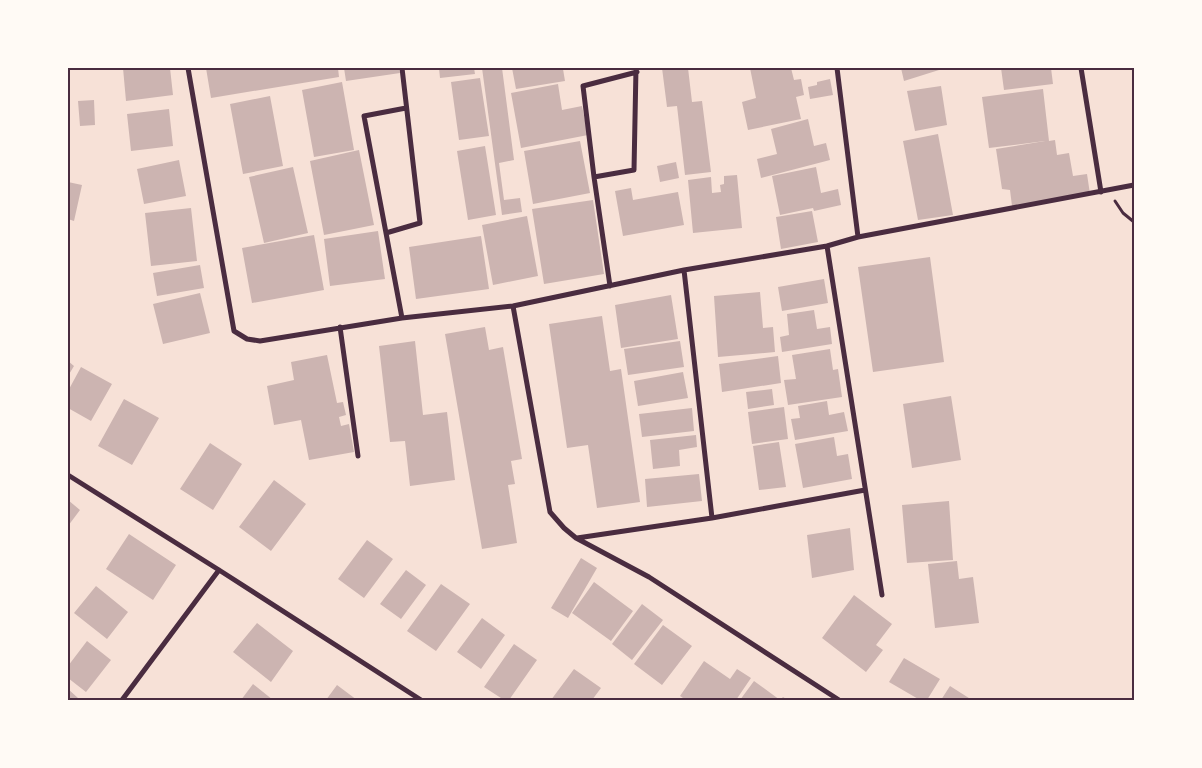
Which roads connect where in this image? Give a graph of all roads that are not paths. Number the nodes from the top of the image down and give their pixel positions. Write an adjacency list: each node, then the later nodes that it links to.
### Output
1 (188, 68): 17 (street)
2 (402, 68): 6 (street)
3 (837, 68): 11 (street)
4 (1081, 68): 9 (street)
5 (637, 70): 7 (street); 7 (street)
6 (406, 108): 10 (street); 10 (street)
7 (594, 177): 14 (street)
8 (1134, 185): 9 (street)
9 (1101, 192): 11 (street)
10 (386, 233): 16 (street)
11 (858, 237): 12 (street)
12 (827, 246): 13 (street); 20 (street)
13 (684, 270): 14 (street); 21 (street)
14 (610, 286): 15 (street)
15 (512, 306): 16 (street); 22 (street)
16 (402, 318): 17 (street)
17 (340, 328): 18 (street)
18 (358, 456)
19 (68, 474): 23 (street)
20 (865, 490): 21 (street); 24 (street)
21 (712, 518): 22 (street)
22 (576, 538): 27 (street)
23 (219, 570): 25 (street); 26 (street)
24 (882, 595)
25 (122, 700)
26 (421, 700)
27 (839, 700)

